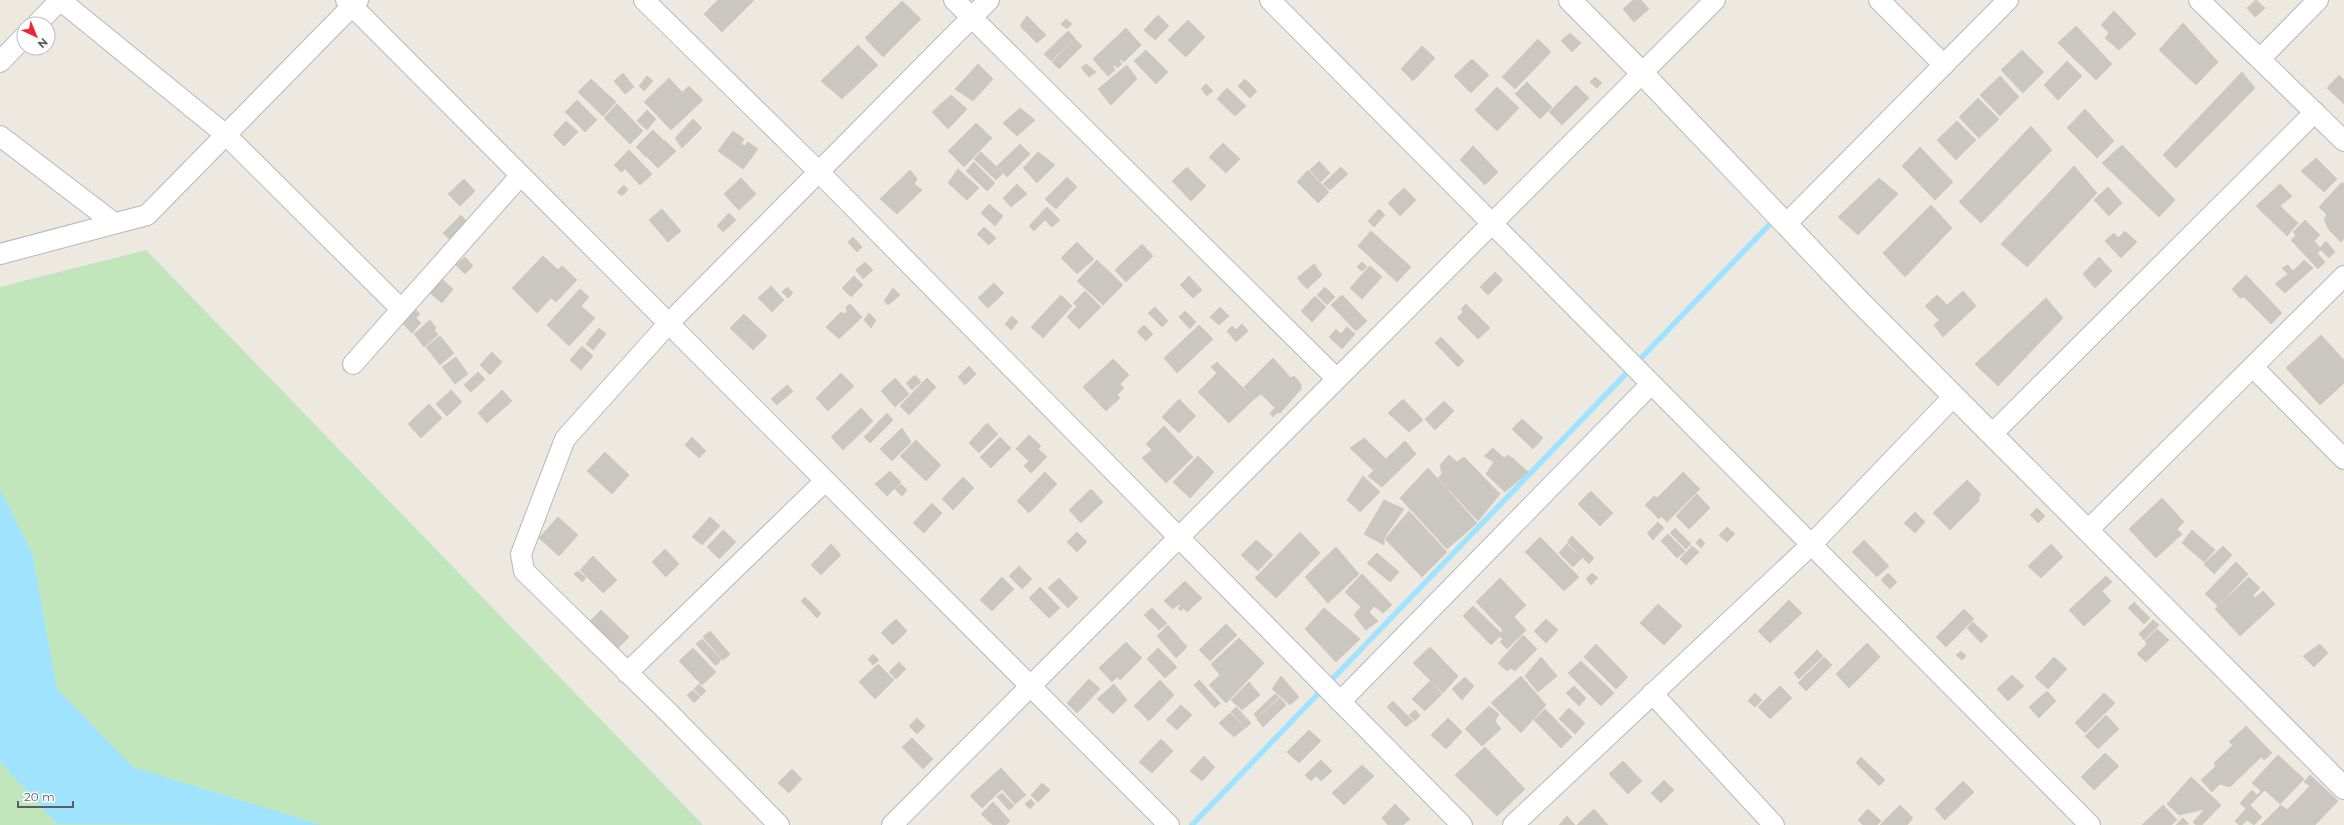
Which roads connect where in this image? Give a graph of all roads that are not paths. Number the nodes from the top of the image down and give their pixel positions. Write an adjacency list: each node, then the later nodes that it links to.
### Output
1 (60, 0): 13 (street); 21 (street)
2 (954, 0): 14 (street)
3 (989, 0): 14 (street)
4 (1270, 0): 27 (street)
5 (1570, 0): 19 (street)
6 (1715, 0): 19 (street)
7 (1879, 0): 18 (street)
8 (2008, 0): 18 (street)
9 (2199, 0): 16 (street)
10 (2318, 0): 16 (street)
11 (352, 2): 21 (street); 25 (street)
12 (655, 4): 24 (street)
13 (45, 16)
14 (972, 18): 24 (street); 35 (street)
15 (16, 46): 17 (street)
16 (2261, 58): 20 (street)
17 (0, 62)
18 (1944, 65): 28 (street)
19 (1642, 72): 27 (street); 28 (street)
20 (2315, 112): 23 (street); 38 (street)
21 (226, 135): 26 (street); 31 (street)
22 (0, 136): 26 (street)
23 (2344, 141)
24 (819, 172): 32 (street); 42 (street)
25 (520, 176): 31 (street); 32 (street)
26 (114, 223): 29 (street)
27 (1492, 223): 35 (street); 36 (street)
28 (1786, 224): 37 (street)
29 (0, 254)
30 (2344, 276): 34 (street)
31 (401, 309): 33 (street)
32 (668, 324): 40 (street); 44 (street)
33 (353, 364)
34 (2253, 367): 39 (street); 41 (street)
35 (1336, 379): 42 (street)
36 (1651, 384): 43 (street); 47 (street)
37 (1954, 396): 38 (street); 43 (street)
38 (1992, 434): 41 (street)
39 (2344, 459)
40 (824, 481): 44 (street); 45 (street)
41 (2088, 530): 48 (street)
42 (1178, 538): 45 (street); 47 (street)
43 (1812, 544): 46 (street); 55 (street)
44 (627, 673): 49 (street)
45 (1030, 686): 50 (street); 51 (street)
46 (1652, 693): 53 (street); 54 (street)
47 (1340, 702): 52 (street)
48 (2344, 788)
49 (779, 825)
50 (892, 825)
51 (1169, 825)
52 (1462, 825)
53 (1513, 825)
54 (1774, 825)
55 (2090, 825)

